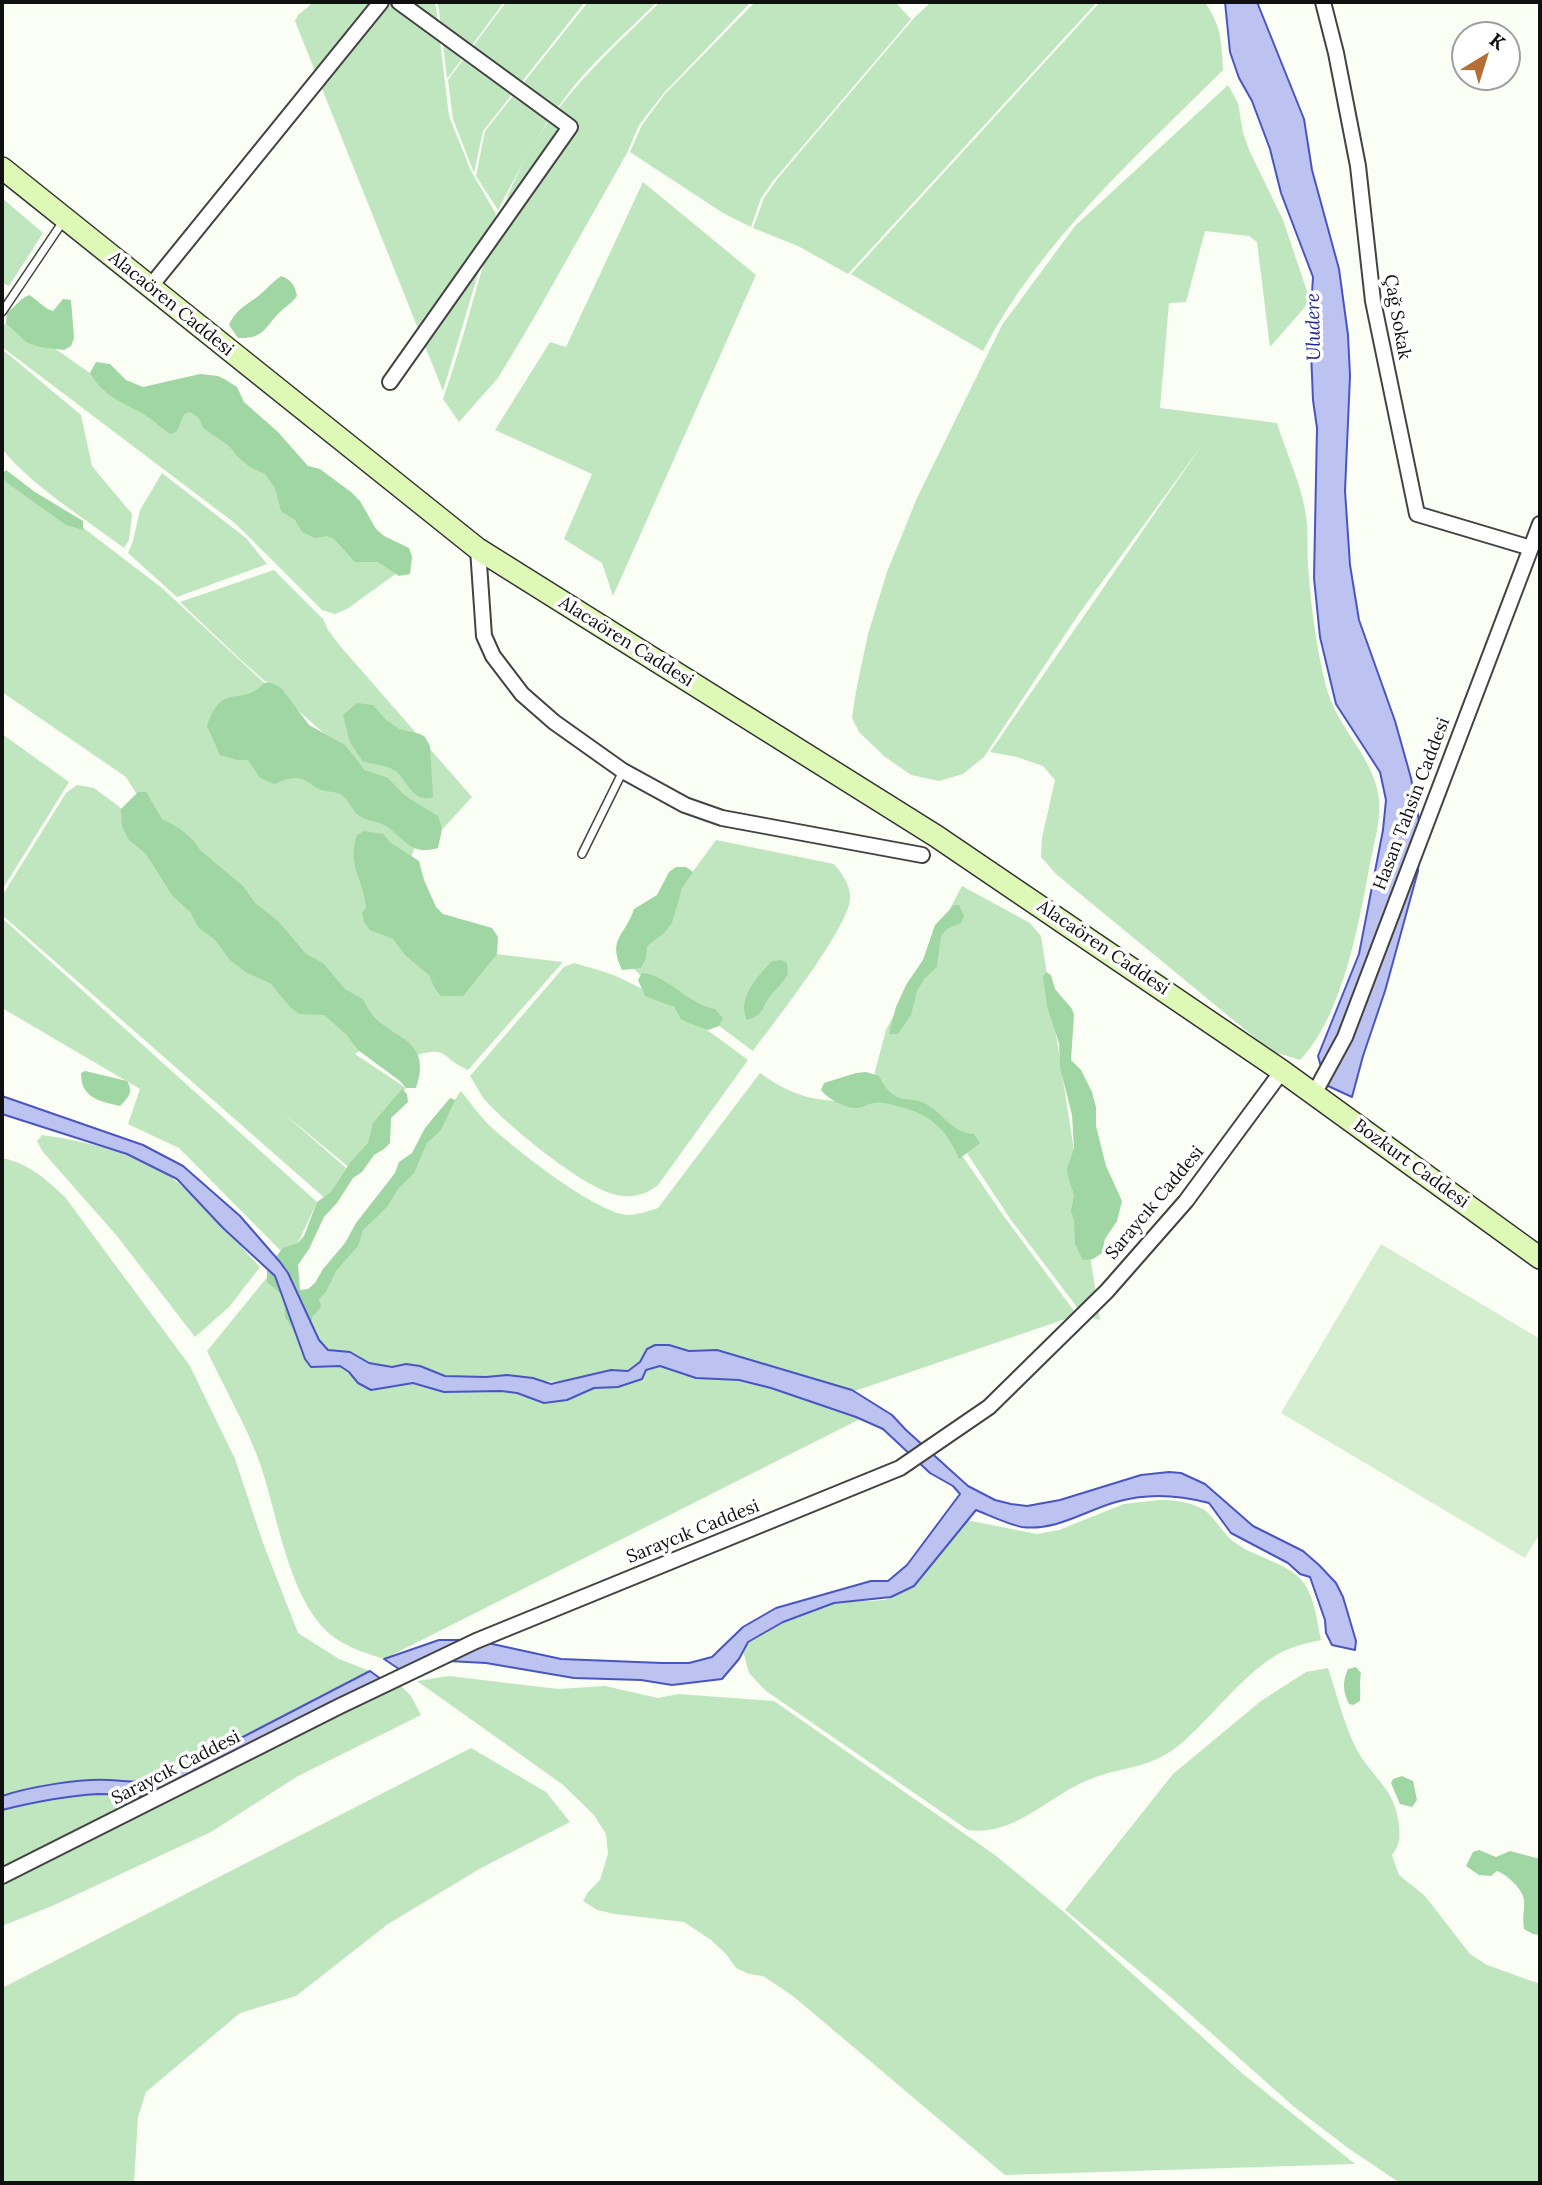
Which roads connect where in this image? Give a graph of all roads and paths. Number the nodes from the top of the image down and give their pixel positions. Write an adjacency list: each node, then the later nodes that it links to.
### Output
1 (382, 2): 6 (street)
2 (399, 2): 8 (street)
3 (1324, 5): 10 (street, Çağ Sokak)
4 (2, 168): 5 (street, Alacaören Caddesi)
5 (65, 219): 6 (street, Alacaören Caddesi); 7 (lane)
6 (150, 287): 11 (street, Alacaören Caddesi)
7 (2, 312)
8 (390, 382)
9 (1540, 524): 10 (street, Hasan Tahsin Caddesi)
10 (1531, 548): 16 (street, Hasan Tahsin Caddesi)
11 (478, 549): 12 (street); 15 (street, Alacaören Caddesi)
12 (623, 771): 13 (lane); 14 (street)
13 (582, 854)
14 (922, 855)
15 (1282, 1071): 16 (street, Bozkurt Caddesi); 18 (street, Saraycık Caddesi)
16 (1314, 1094): 17 (street, Bozkurt Caddesi)
17 (1540, 1258)
18 (2, 1876)

